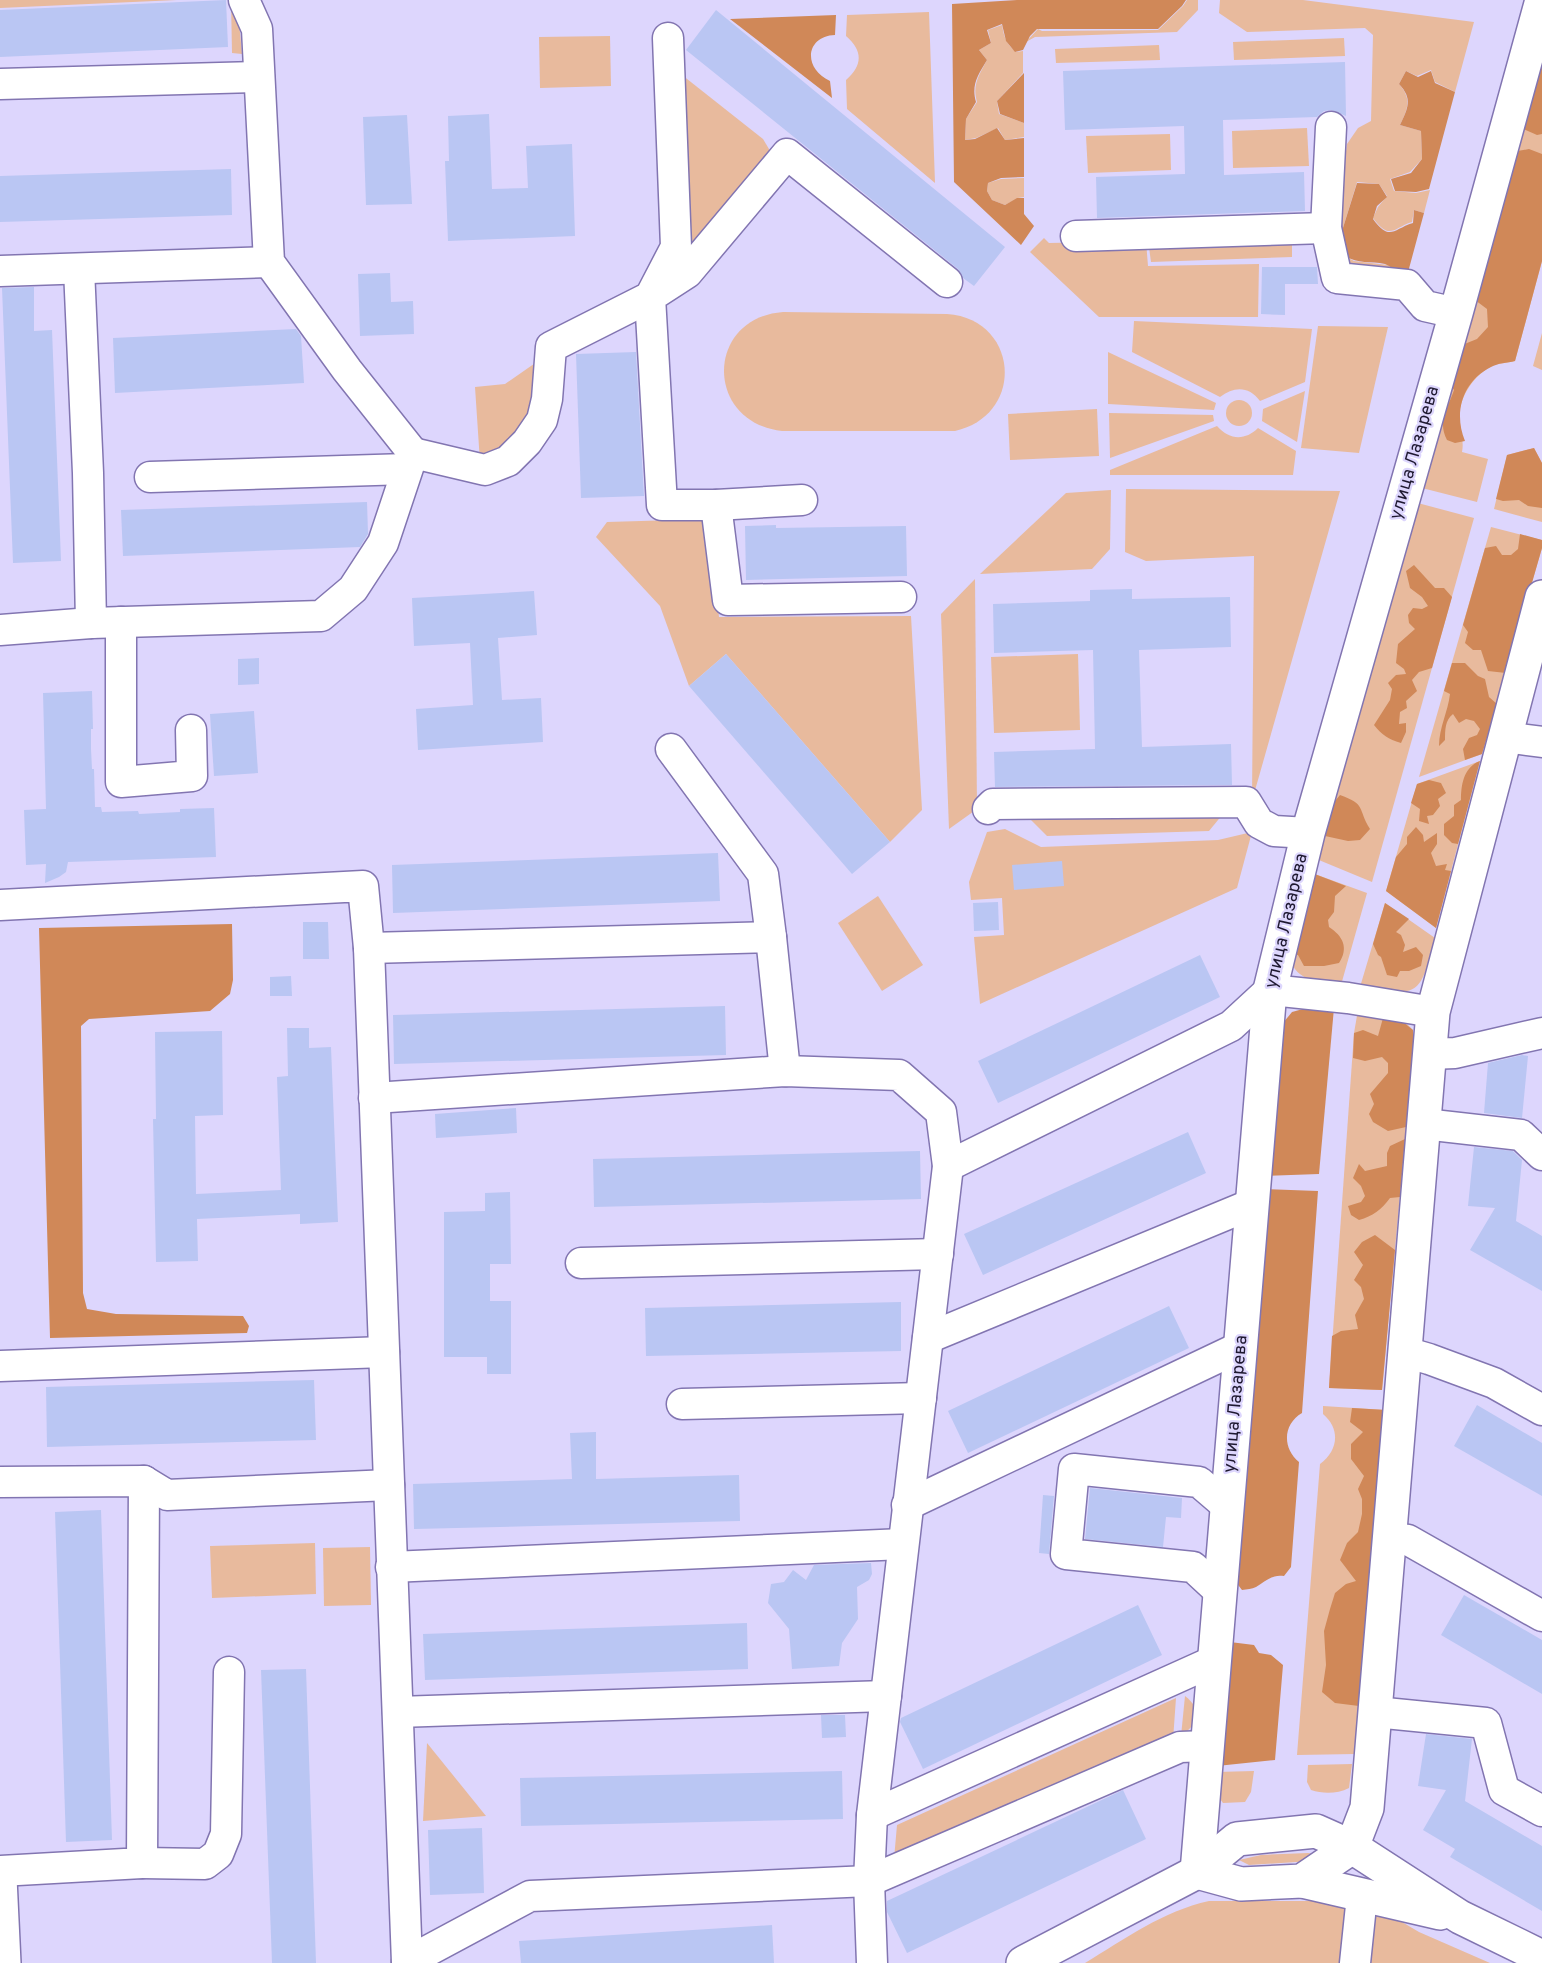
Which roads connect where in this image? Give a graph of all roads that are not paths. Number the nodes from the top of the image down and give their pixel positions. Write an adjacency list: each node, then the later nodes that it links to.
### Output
1 (244, 0): 4 (street)
2 (1542, 0): 14 (main road, улица Лазарева)
3 (668, 38): 13 (street)
4 (259, 77): 5 (street); 9 (street)
5 (0, 84)
6 (1331, 128): 7 (street)
7 (1326, 228): 8 (street); 14 (street)
8 (1076, 236)
9 (269, 262): 10 (street); 15 (street)
10 (79, 268): 11 (street); 22 (street)
11 (0, 271)
12 (947, 282): 13 (street)
13 (650, 297): 15 (street); 18 (street)
14 (1456, 313): 30 (main road, улица Лазарева)
15 (410, 461): 16 (street); 21 (street)
16 (150, 477)
17 (802, 500): 18 (street)
18 (716, 505): 19 (street)
19 (901, 597)
20 (1542, 597): 24 (main road)
21 (121, 622): 22 (street); 25 (street)
22 (92, 623): 23 (street)
23 (0, 630)
24 (1536, 645): 26 (main road)
25 (191, 730)
26 (1506, 737): 27 (street); 35 (main road)
27 (1542, 742)
28 (671, 748): 32 (street)
29 (988, 809): 30 (street)
30 (1308, 833): 34 (main road, улица Лазарева)
31 (0, 905): 33 (street)
32 (771, 937): 33 (street); 38 (street)
33 (369, 948): 39 (street)
34 (1270, 990): 35 (street); 42 (street); 43 (main road, улица Лазарева)
35 (1433, 1012): 37 (main road)
36 (1542, 1034): 37 (street)
37 (1429, 1054): 40 (main road)
38 (785, 1071): 39 (street); 42 (street)
39 (374, 1098): 48 (street)
40 (1424, 1124): 41 (street); 49 (main road)
41 (1542, 1155)
42 (948, 1166): 44 (street)
43 (1252, 1204): 46 (street); 47 (main road, улица Лазарева)
44 (938, 1254): 45 (street); 46 (street)
45 (581, 1263)
46 (928, 1338): 51 (street)
47 (1240, 1347): 57 (street); 58 (main road, улица Лазарева)
48 (384, 1352): 50 (street); 56 (street)
49 (1405, 1352): 53 (street); 59 (main road)
50 (0, 1366)
51 (921, 1398): 52 (street); 57 (street)
52 (682, 1404)
53 (1542, 1410)
54 (144, 1481): 55 (street); 56 (street); 73 (street)
55 (0, 1482)
56 (389, 1485): 61 (street)
57 (907, 1505): 60 (street)
58 (1227, 1506): 62 (main road, улица Лазарева); 62 (street)
59 (1390, 1538): 63 (street); 68 (main road)
60 (903, 1544): 61 (street); 66 (street)
61 (391, 1568): 67 (street)
62 (1220, 1592): 64 (main road, улица Лазарева)
63 (1542, 1616)
64 (1214, 1661): 69 (main road, улица Лазарева); 71 (street)
65 (229, 1672): 73 (street)
66 (886, 1696): 67 (street); 71 (street)
67 (398, 1712): 83 (street)
68 (1375, 1712): 70 (street); 72 (main road)
69 (1207, 1746): 75 (main road, улица Лазарева); 77 (street)
70 (1542, 1811)
71 (872, 1815): 77 (street)
72 (1352, 1847): 75 (main road); 78 (main road); 80 (main road)
73 (142, 1863): 74 (street)
74 (0, 1871)
75 (1197, 1872): 78 (main road); 85 (main road)
76 (0, 1878): 82 (main road)
77 (869, 1881): 83 (street); 84 (street)
78 (1302, 1881): 79 (main road)
79 (1362, 1896): 80 (main road); 86 (street)
80 (1460, 1917): 81 (main road)
81 (1542, 1957)
82 (4, 1963)
83 (407, 1963)
84 (872, 1963)
85 (1023, 1963)
86 (1355, 1963)

